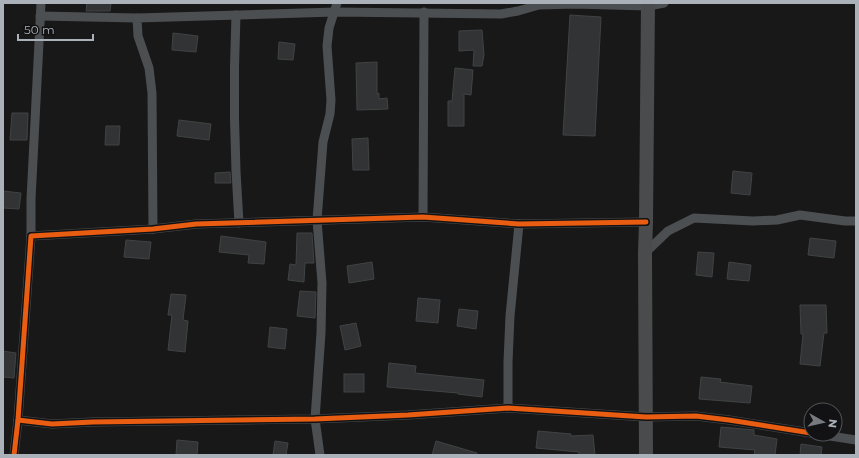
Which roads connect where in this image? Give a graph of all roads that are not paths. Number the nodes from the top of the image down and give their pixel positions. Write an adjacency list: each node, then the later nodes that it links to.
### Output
1 (41, 3): 8 (street)
2 (337, 3): 5 (street)
3 (664, 3): 4 (street)
4 (648, 4): 6 (street); 13 (main road)
5 (335, 12): 6 (street); 7 (street); 11 (street)
6 (424, 12): 10 (street)
7 (236, 15): 9 (street); 14 (street)
8 (40, 16): 9 (street); 17 (street)
9 (137, 18): 16 (street)
10 (423, 217): 11 (street); 15 (street)
11 (317, 220): 14 (street); 21 (street)
12 (856, 221): 18 (street)
13 (646, 222): 15 (street); 18 (main road)
14 (239, 223): 16 (street)
15 (518, 224): 19 (street)
16 (153, 229): 17 (street)
17 (31, 236): 22 (street)
18 (645, 253): 20 (main road)
19 (508, 408): 20 (street); 21 (street)
20 (646, 417): 23 (street); 28 (main road)
21 (315, 419): 22 (street); 27 (street)
22 (18, 420): 26 (street)
23 (803, 432)
24 (843, 438): 25 (street)
25 (856, 440)
26 (14, 455)
27 (320, 455)
28 (646, 455)

